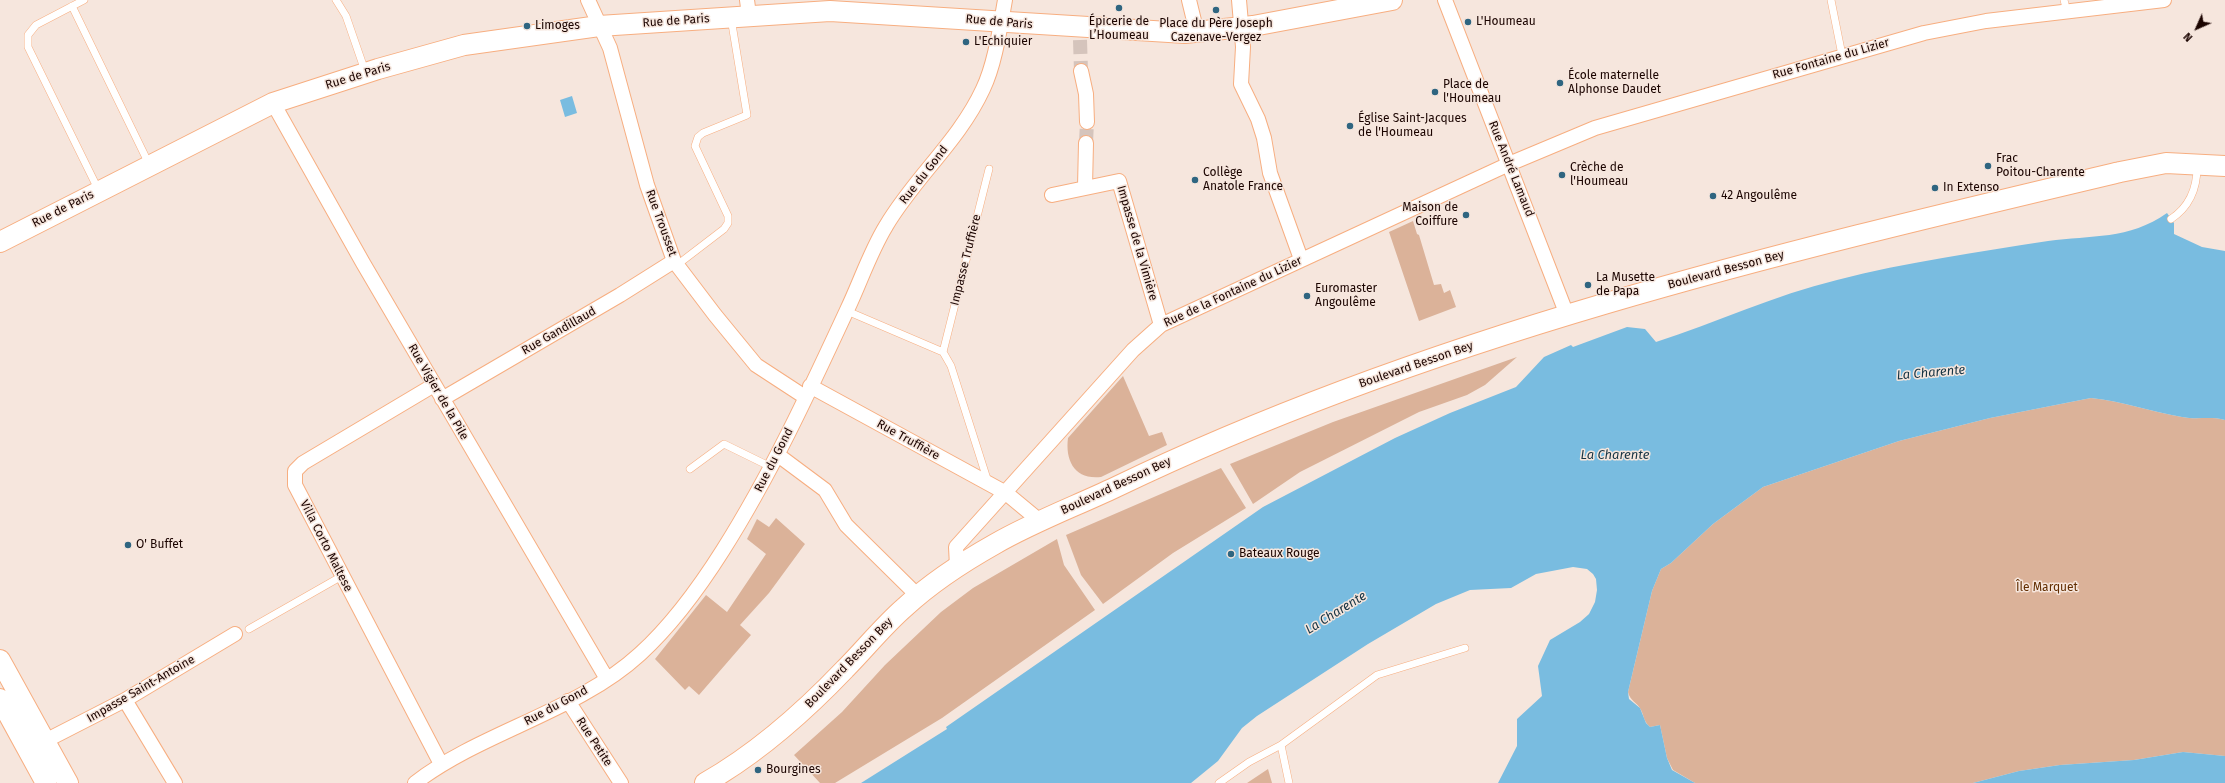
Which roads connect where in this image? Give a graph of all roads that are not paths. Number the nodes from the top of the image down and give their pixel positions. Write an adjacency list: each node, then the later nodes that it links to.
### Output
1 (84, 0): 11 (lane)
2 (336, 0): 20 (lane)
3 (588, 0): 15 (street, Rue Trousset)
4 (1005, 0): 14 (street, Rue du Gond)
5 (1189, 0): 17 (street)
6 (1240, 0): 16 (street)
7 (1392, 0): 16 (main road, Rue de Paris)
8 (1446, 0): 24 (street, Rue André Lamaud)
9 (1831, 0): 18 (lane)
10 (2164, 0): 12 (street, Rue Fontaine du Lizier)
11 (72, 6): 26 (lane); 30 (lane)
12 (2065, 6): 18 (street, Rue Fontaine du Lizier)
13 (742, 11): 14 (main road, Rue de Paris); 15 (main road, Rue de Paris); 35 (lane)
14 (1001, 22): 17 (main road, Rue de Paris); 36 (street, Rue du Gond)
15 (599, 26): 20 (main road, Rue de Paris); 35 (street, Rue Trousset)
16 (1242, 28): 17 (main road, Rue de Paris); 34 (street)
17 (1197, 33)
18 (1842, 56): 24 (street, Rue Fontaine du Lizier)
19 (1081, 71): 22 (street)
20 (366, 73): 21 (main road, Rue de Paris)
21 (273, 103): 26 (main road, Rue de Paris); 40 (street, Rue Vigier de la Pile)
22 (1087, 122)
23 (1086, 143): 29 (street)
24 (1509, 164): 34 (street, Rue de la Fontaine du Lizier); 37 (street, Rue André Lamaud)
25 (2197, 164): 27 (main road, Boulevard Besson Bey); 32 (lane); 37 (main road, Boulevard Besson Bey)
26 (149, 166): 30 (main road, Rue de Paris)
27 (2225, 166)
28 (989, 169): 39 (lane, Impasse Truffière)
29 (1085, 188): 31 (street, Impasse de la Vimière); 38 (street, Impasse de la Vimière)
30 (99, 190): 33 (main road, Rue de Paris)
31 (1052, 195)
32 (2171, 219)
33 (0, 242)
34 (1302, 259): 38 (street, Rue de la Fontaine du Lizier)
35 (676, 263): 41 (street, Rue Trousset); 42 (street, Rue Gandillaud)
36 (847, 311): 39 (lane); 41 (street, Rue du Gond)
37 (1567, 315): 48 (main road, Boulevard Besson Bey)
38 (1161, 326): 47 (street, Rue de la Fontaine du Lizier)
39 (943, 352): 46 (lane)
40 (434, 385): 42 (street, Rue Vigier de la Pile); 50 (street, Villa Corto Maltese)
41 (808, 392): 43 (street, Rue du Gond); 46 (street, Rue Truffière)
42 (442, 399): 56 (street, Rue Vigier de la Pile)
43 (778, 455): 44 (street, Rue du Gond); 51 (street)
44 (772, 467): 45 (lane); 56 (street, Rue du Gond)
45 (690, 469)
46 (989, 486): 47 (street, Rue Truffière)
47 (1006, 493): 48 (street, Rue Truffière); 49 (street, Rue de la Fontaine du Lizier)
48 (1041, 522): 49 (main road, Boulevard Besson Bey)
49 (957, 566): 51 (main road, Boulevard Besson Bey)
50 (342, 576): 52 (lane); 62 (street, Villa Corto Maltese)
51 (918, 596): 68 (main road, Boulevard Besson Bey)
52 (249, 629)
53 (234, 634): 58 (street, Impasse Saint-Antoine)
54 (1465, 648): 61 (lane)
55 (0, 660): 60 (main road)
56 (607, 679): 59 (street, Rue du Gond)
57 (0, 699): 63 (main road)
58 (125, 700): 60 (street, Impasse Saint-Antoine); 65 (street)
59 (568, 701): 62 (street, Rue du Gond); 67 (street, Rue Petite)
60 (46, 741): 64 (main road)
61 (1281, 745): 69 (lane); 70 (lane)
62 (441, 764): 66 (street, Rue du Gond)
63 (46, 783)
64 (68, 783)
65 (175, 783)
66 (415, 783)
67 (621, 783)
68 (705, 783)
69 (1219, 783)
70 (1290, 783)

